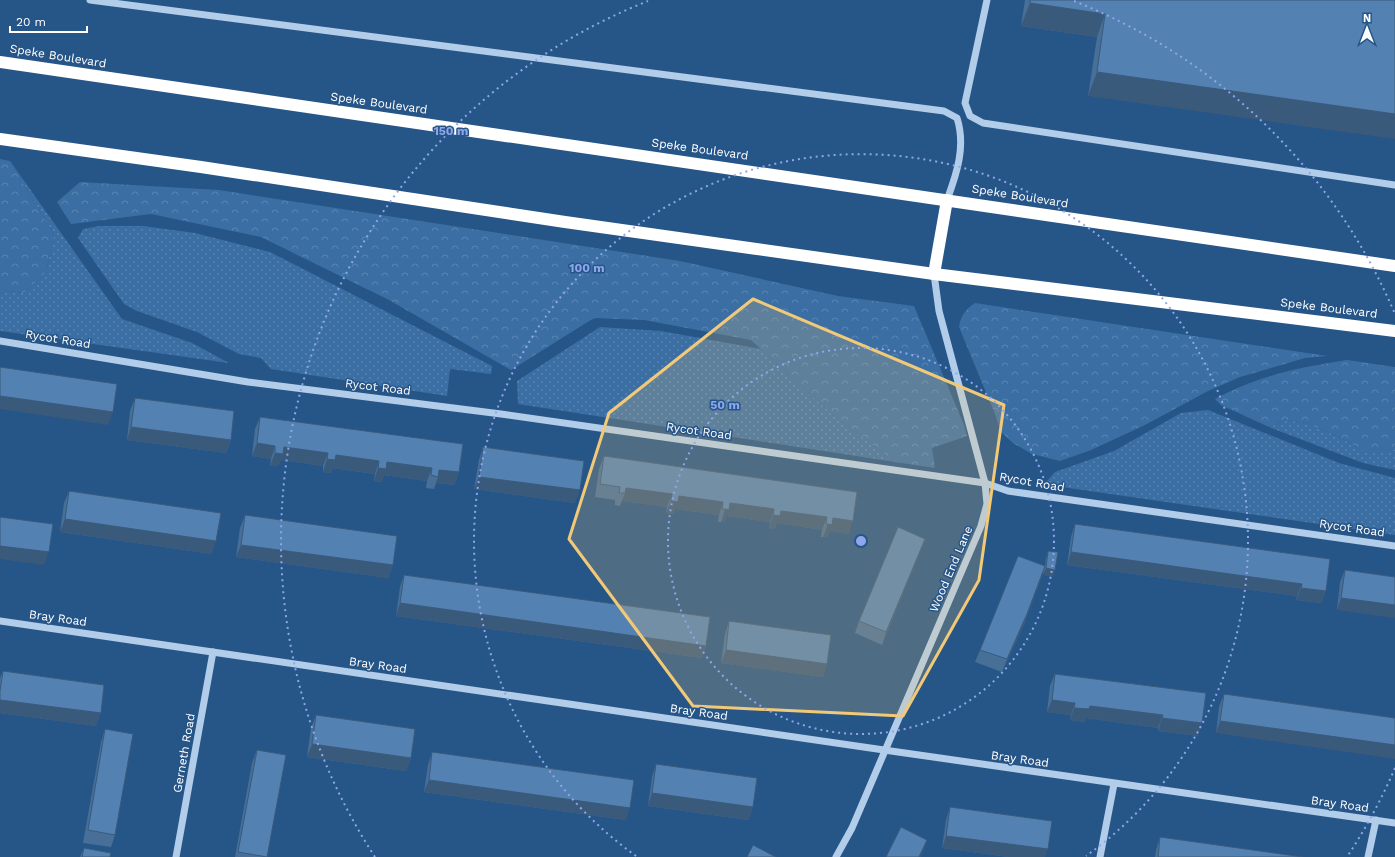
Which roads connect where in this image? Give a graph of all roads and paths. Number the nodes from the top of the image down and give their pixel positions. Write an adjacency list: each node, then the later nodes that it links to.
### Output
1 (90, 0): 6 (street)
2 (986, 0): 5 (street)
3 (0, 62): 6 (highway, Speke Boulevard)
4 (0, 139): 8 (highway, Speke Boulevard)
5 (1395, 185)
6 (947, 200): 7 (highway, Speke Boulevard); 8 (highway)
7 (1395, 266)
8 (934, 274): 9 (highway, Speke Boulevard); 11 (street, Wood End Lane)
9 (1395, 331)
10 (0, 341): 11 (street, Rycot Road)
11 (985, 483): 12 (street, Rycot Road); 15 (street, Wood End Lane)
12 (1395, 546)
13 (0, 621): 14 (street, Bray Road)
14 (213, 652): 15 (street, Bray Road); 19 (street, Gerneth Road)
15 (884, 750): 16 (street, Bray Road); 20 (street, Wood End Lane)
16 (1114, 784): 17 (street, Bray Road); 21 (street)
17 (1376, 820): 18 (street, Bray Road); 22 (street)
18 (1395, 823)
19 (176, 857)
20 (836, 857)
21 (1100, 857)
22 (1368, 857)

